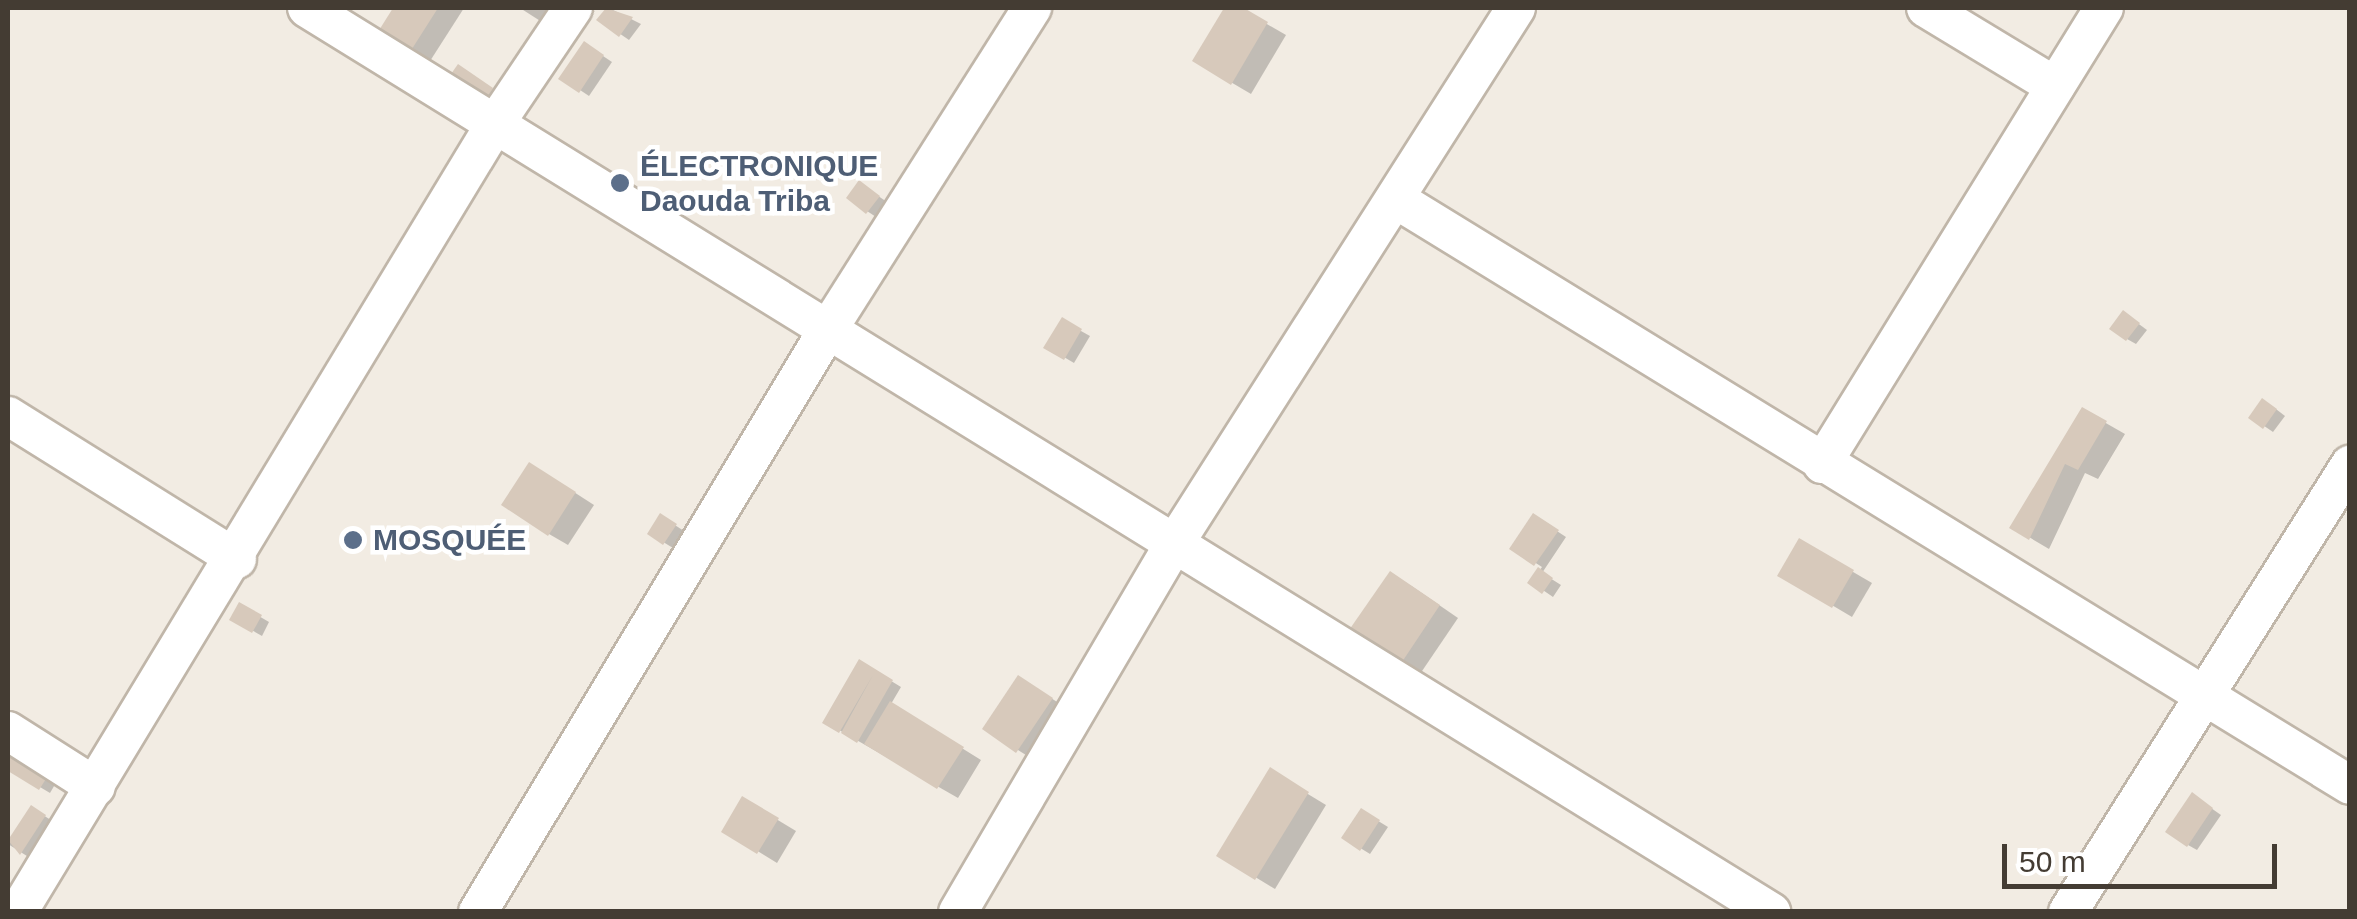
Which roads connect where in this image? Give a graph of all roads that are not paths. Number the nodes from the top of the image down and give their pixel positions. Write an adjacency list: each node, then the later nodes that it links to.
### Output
1 (308, 8): 8 (street)
2 (573, 8): 8 (street)
3 (1032, 8): 10 (street)
4 (1516, 8): 9 (street)
5 (1926, 8): 7 (street)
6 (2104, 8): 7 (street)
7 (2056, 86): 12 (street)
8 (495, 124): 10 (street); 15 (street)
9 (1396, 200): 12 (street); 14 (street)
10 (827, 331): 14 (street); 21 (street)
11 (8, 416): 15 (street)
12 (1822, 464): 16 (street)
13 (2350, 465): 16 (street)
14 (1173, 546): 22 (street); 23 (street)
15 (237, 559): 19 (street)
16 (2208, 695): 18 (street); 24 (street)
17 (8, 732): 19 (street)
18 (2350, 785)
19 (96, 786): 20 (street)
20 (18, 912)
21 (478, 912)
22 (958, 912)
23 (1771, 912)
24 (2068, 912)

